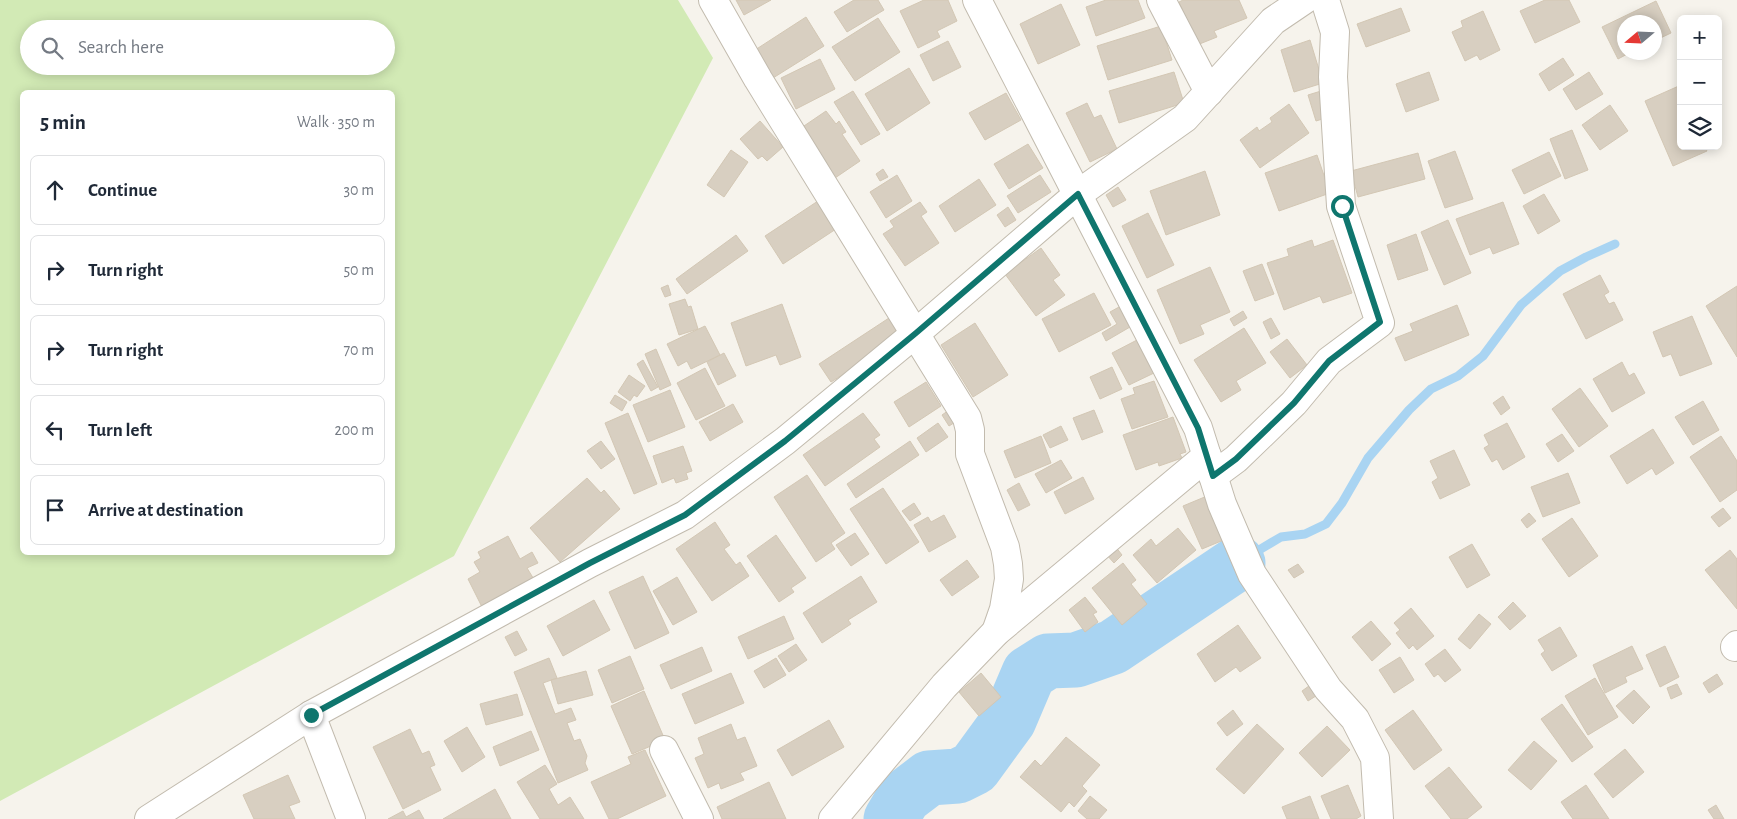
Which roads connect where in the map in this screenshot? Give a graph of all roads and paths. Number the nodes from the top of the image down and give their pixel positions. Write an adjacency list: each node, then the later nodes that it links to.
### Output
1 (713, 0): 8 (street)
2 (977, 0): 7 (street)
3 (1160, 0): 6 (street)
4 (1304, 0): 6 (street)
5 (1325, 0): 9 (street)
6 (1209, 92): 7 (street)
7 (1078, 194): 8 (street); 9 (street)
8 (916, 333): 10 (street); 11 (street)
9 (1210, 466): 10 (street); 17 (street)
10 (996, 632): 16 (street)
11 (311, 715): 13 (street); 14 (street)
12 (664, 750): 15 (street)
13 (149, 819)
14 (351, 819)
15 (699, 819)
16 (833, 819)
17 (1378, 819)

